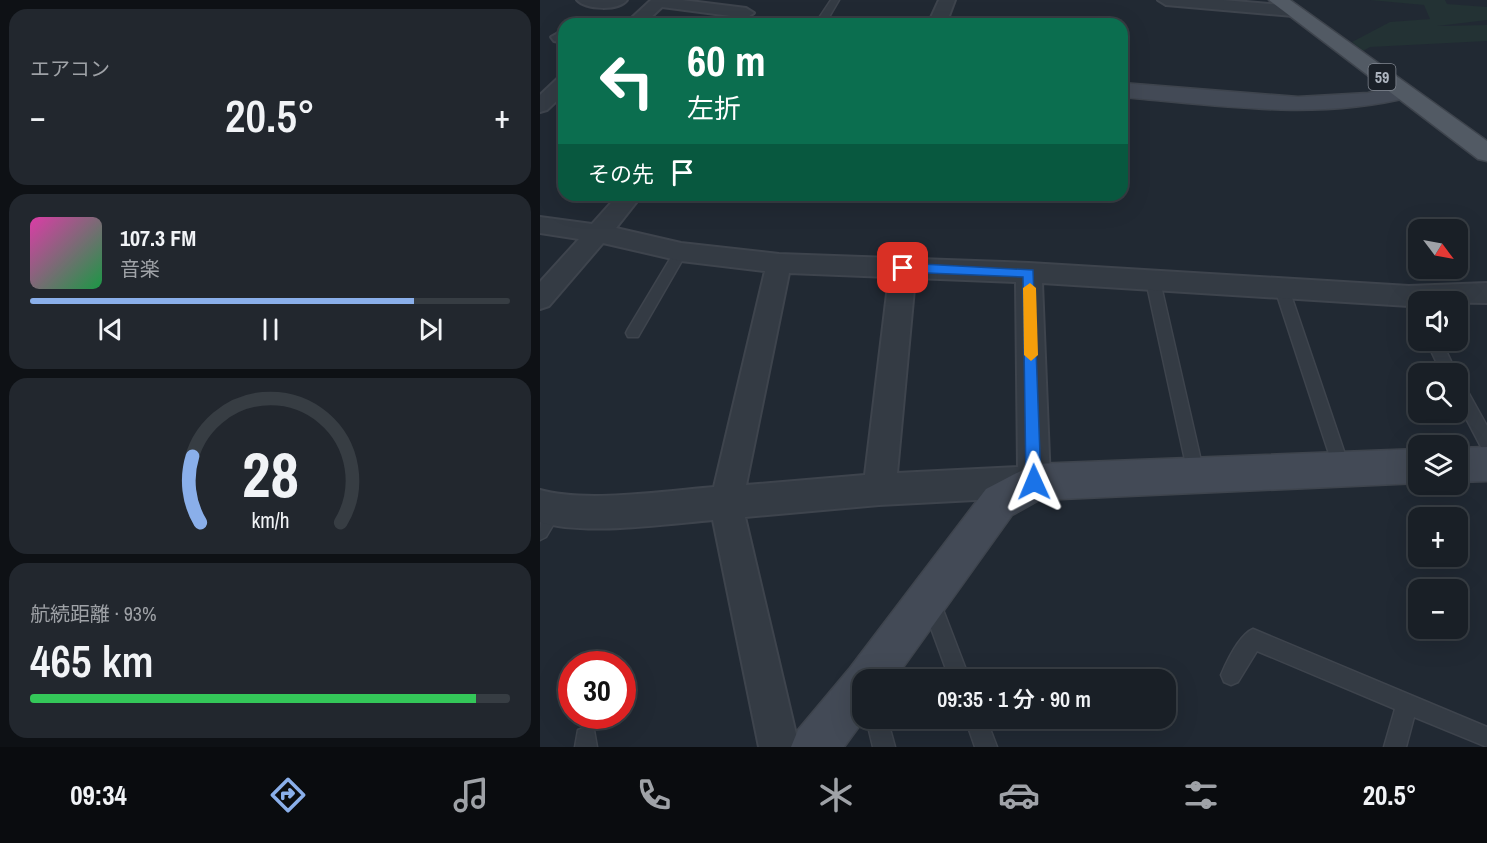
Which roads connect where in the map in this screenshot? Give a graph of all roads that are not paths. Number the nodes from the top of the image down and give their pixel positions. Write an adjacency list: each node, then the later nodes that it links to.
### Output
1 (585, 0): 2 (street)
2 (619, 0)
3 (835, 0): 10 (lane)
4 (948, 0): 11 (street)
5 (1166, 0): 7 (street)
6 (714, 4): 8 (street); 9 (street)
7 (1285, 5): 14 (main road, 59)
8 (746, 13)
9 (641, 18)
10 (824, 18)
11 (940, 18)
12 (558, 89): 15 (street)
13 (1128, 90): 14 (street)
14 (1402, 92): 16 (main road, 59)
15 (540, 106)
16 (1487, 153)
17 (626, 201): 19 (street)
18 (540, 225): 19 (street)
19 (598, 233): 20 (street); 28 (street)
20 (681, 252): 21 (street); 30 (lane)
21 (779, 263): 22 (street); 40 (street)
22 (903, 268): 23 (street); 39 (street)
23 (1029, 273): 24 (street); 38 (street)
24 (1153, 281): 25 (street); 37 (lane)
25 (1282, 289): 29 (street); 36 (lane)
26 (1487, 293): 27 (street)
27 (1468, 296)
28 (540, 299)
29 (1408, 304)
30 (633, 333)
31 (1468, 407): 32 (lane)
32 (1487, 442)
33 (1487, 464): 34 (street)
34 (1468, 465)
35 (1408, 466): 36 (street)
36 (1342, 468): 37 (street)
37 (1196, 474): 38 (street)
38 (1034, 482): 39 (street); 42 (street)
39 (879, 489): 40 (street)
40 (726, 504): 41 (street); 51 (street)
41 (544, 515)
42 (929, 598): 43 (street); 44 (lane)
43 (875, 669)
44 (956, 669)
45 (1231, 675): 47 (lane)
46 (852, 698): 52 (street)
47 (1407, 704): 50 (lane); 55 (lane)
48 (879, 729): 53 (lane)
49 (979, 729): 54 (lane)
50 (1487, 738)
51 (779, 747)
52 (815, 747)
53 (884, 747)
54 (986, 747)
55 (1395, 747)

